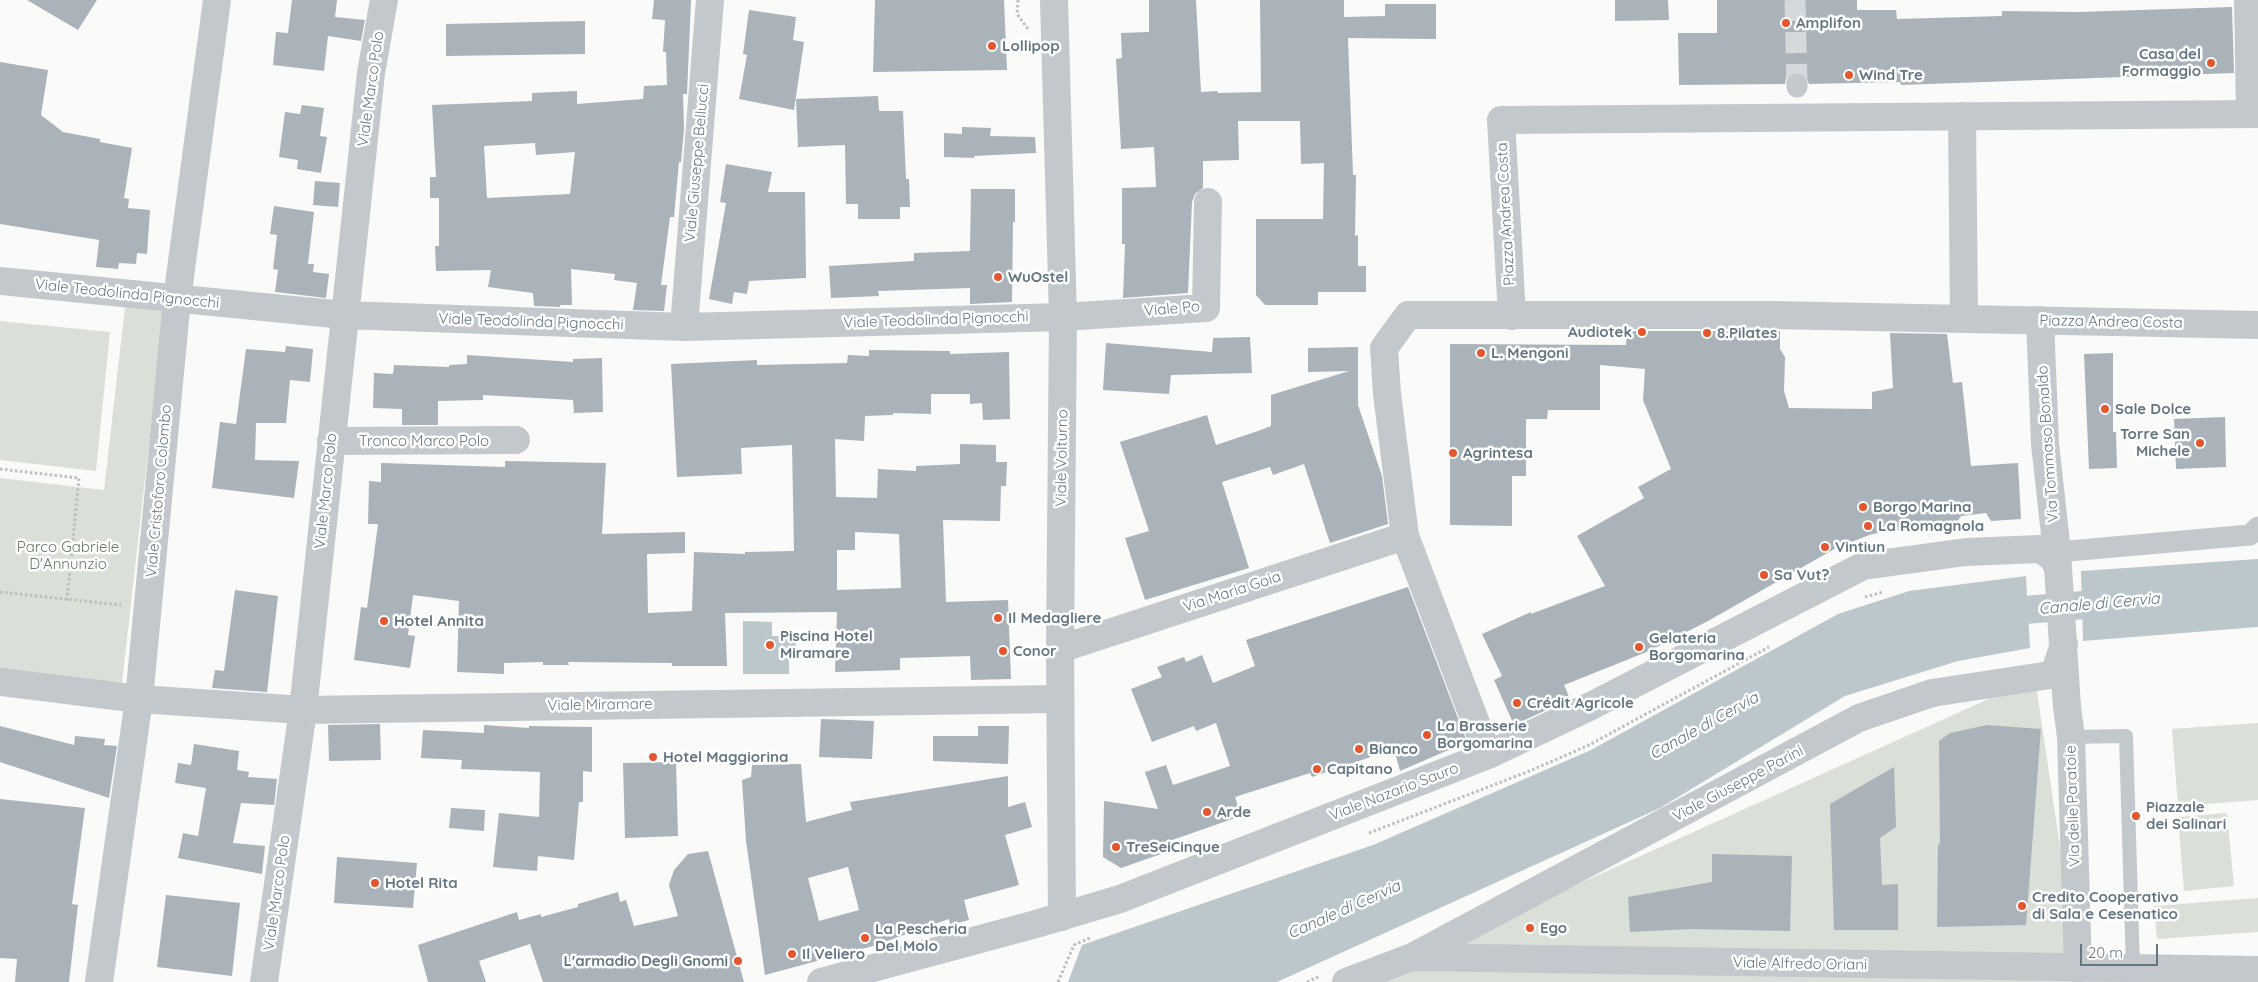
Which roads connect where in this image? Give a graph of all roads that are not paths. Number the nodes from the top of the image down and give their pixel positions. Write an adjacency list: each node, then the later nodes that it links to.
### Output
1 (217, 0): 10 (street, Viale Cristoforo Colombo)
2 (384, 0): 11 (street, Viale Marco Polo)
3 (710, 0): 17 (street, Viale Giuseppe Bellucci)
4 (1054, 0): 13 (street, Viale Volturno)
5 (2248, 0): 6 (street)
6 (2254, 114): 7 (street, Piazza Andrea Costa)
7 (1962, 116): 12 (street, Piazza Andrea Costa); 14 (street)
8 (1208, 202): 13 (street, Viale Po)
9 (0, 281): 10 (street, Viale Teodolinda Pignocchi)
10 (177, 298): 11 (street, Viale Teodolinda Pignocchi); 27 (street, Viale Cristoforo Colombo)
11 (344, 315): 17 (street, Viale Teodolinda Pignocchi); 19 (street, Viale Marco Polo)
12 (1512, 316): 14 (street, Piazza Andrea Costa); 21 (street)
13 (1064, 317): 17 (street, Viale Teodolinda Pignocchi); 24 (street, Viale Volturno)
14 (1964, 318): 15 (street, Piazza Andrea Costa)
15 (2040, 320): 16 (street, Piazza Andrea Costa); 22 (street, Via Tommaso Bonaldo)
16 (2258, 325)
17 (684, 327)
18 (516, 440): 19 (street, Tronco Marco Polo)
19 (331, 441): 30 (street, Viale Marco Polo)
20 (2258, 527): 22 (street)
21 (1404, 536): 24 (street, Via Maria Goia); 32 (street)
22 (2058, 560): 23 (street, Via Tommaso Bonaldo); 32 (street, Viale Nazario Sauro)
23 (2064, 644): 25 (street, Viale Giuseppe Parini); 29 (street, Via delle Paratoie)
24 (1060, 649): 28 (street, Viale Volturno)
25 (2035, 678): 29 (street); 34 (street, Viale Giuseppe Parini)
26 (0, 682): 27 (street, Viale Miramare)
27 (139, 699): 30 (street, Viale Miramare); 39 (street, Viale Cristoforo Colombo)
28 (1060, 699): 30 (street, Viale Miramare); 33 (street, Viale Volturno)
29 (2067, 707): 31 (street, Via delle Paratoie)
30 (302, 710): 40 (street, Viale Marco Polo)
31 (2071, 737): 35 (lane); 37 (street, Via delle Paratoie)
32 (1488, 755): 33 (street, Viale Nazario Sauro)
33 (1062, 917): 41 (street, Viale Nazario Sauro)
34 (1412, 957): 37 (street, Viale Alfredo Oriani); 38 (street, Viale Alfredo Oriani)
35 (2133, 968): 36 (street, Viale Alfredo Oriani); 37 (street, Viale Alfredo Oriani)
36 (2258, 970)
37 (2078, 976)
38 (1350, 981)
39 (99, 982)
40 (264, 982)
41 (821, 982)

